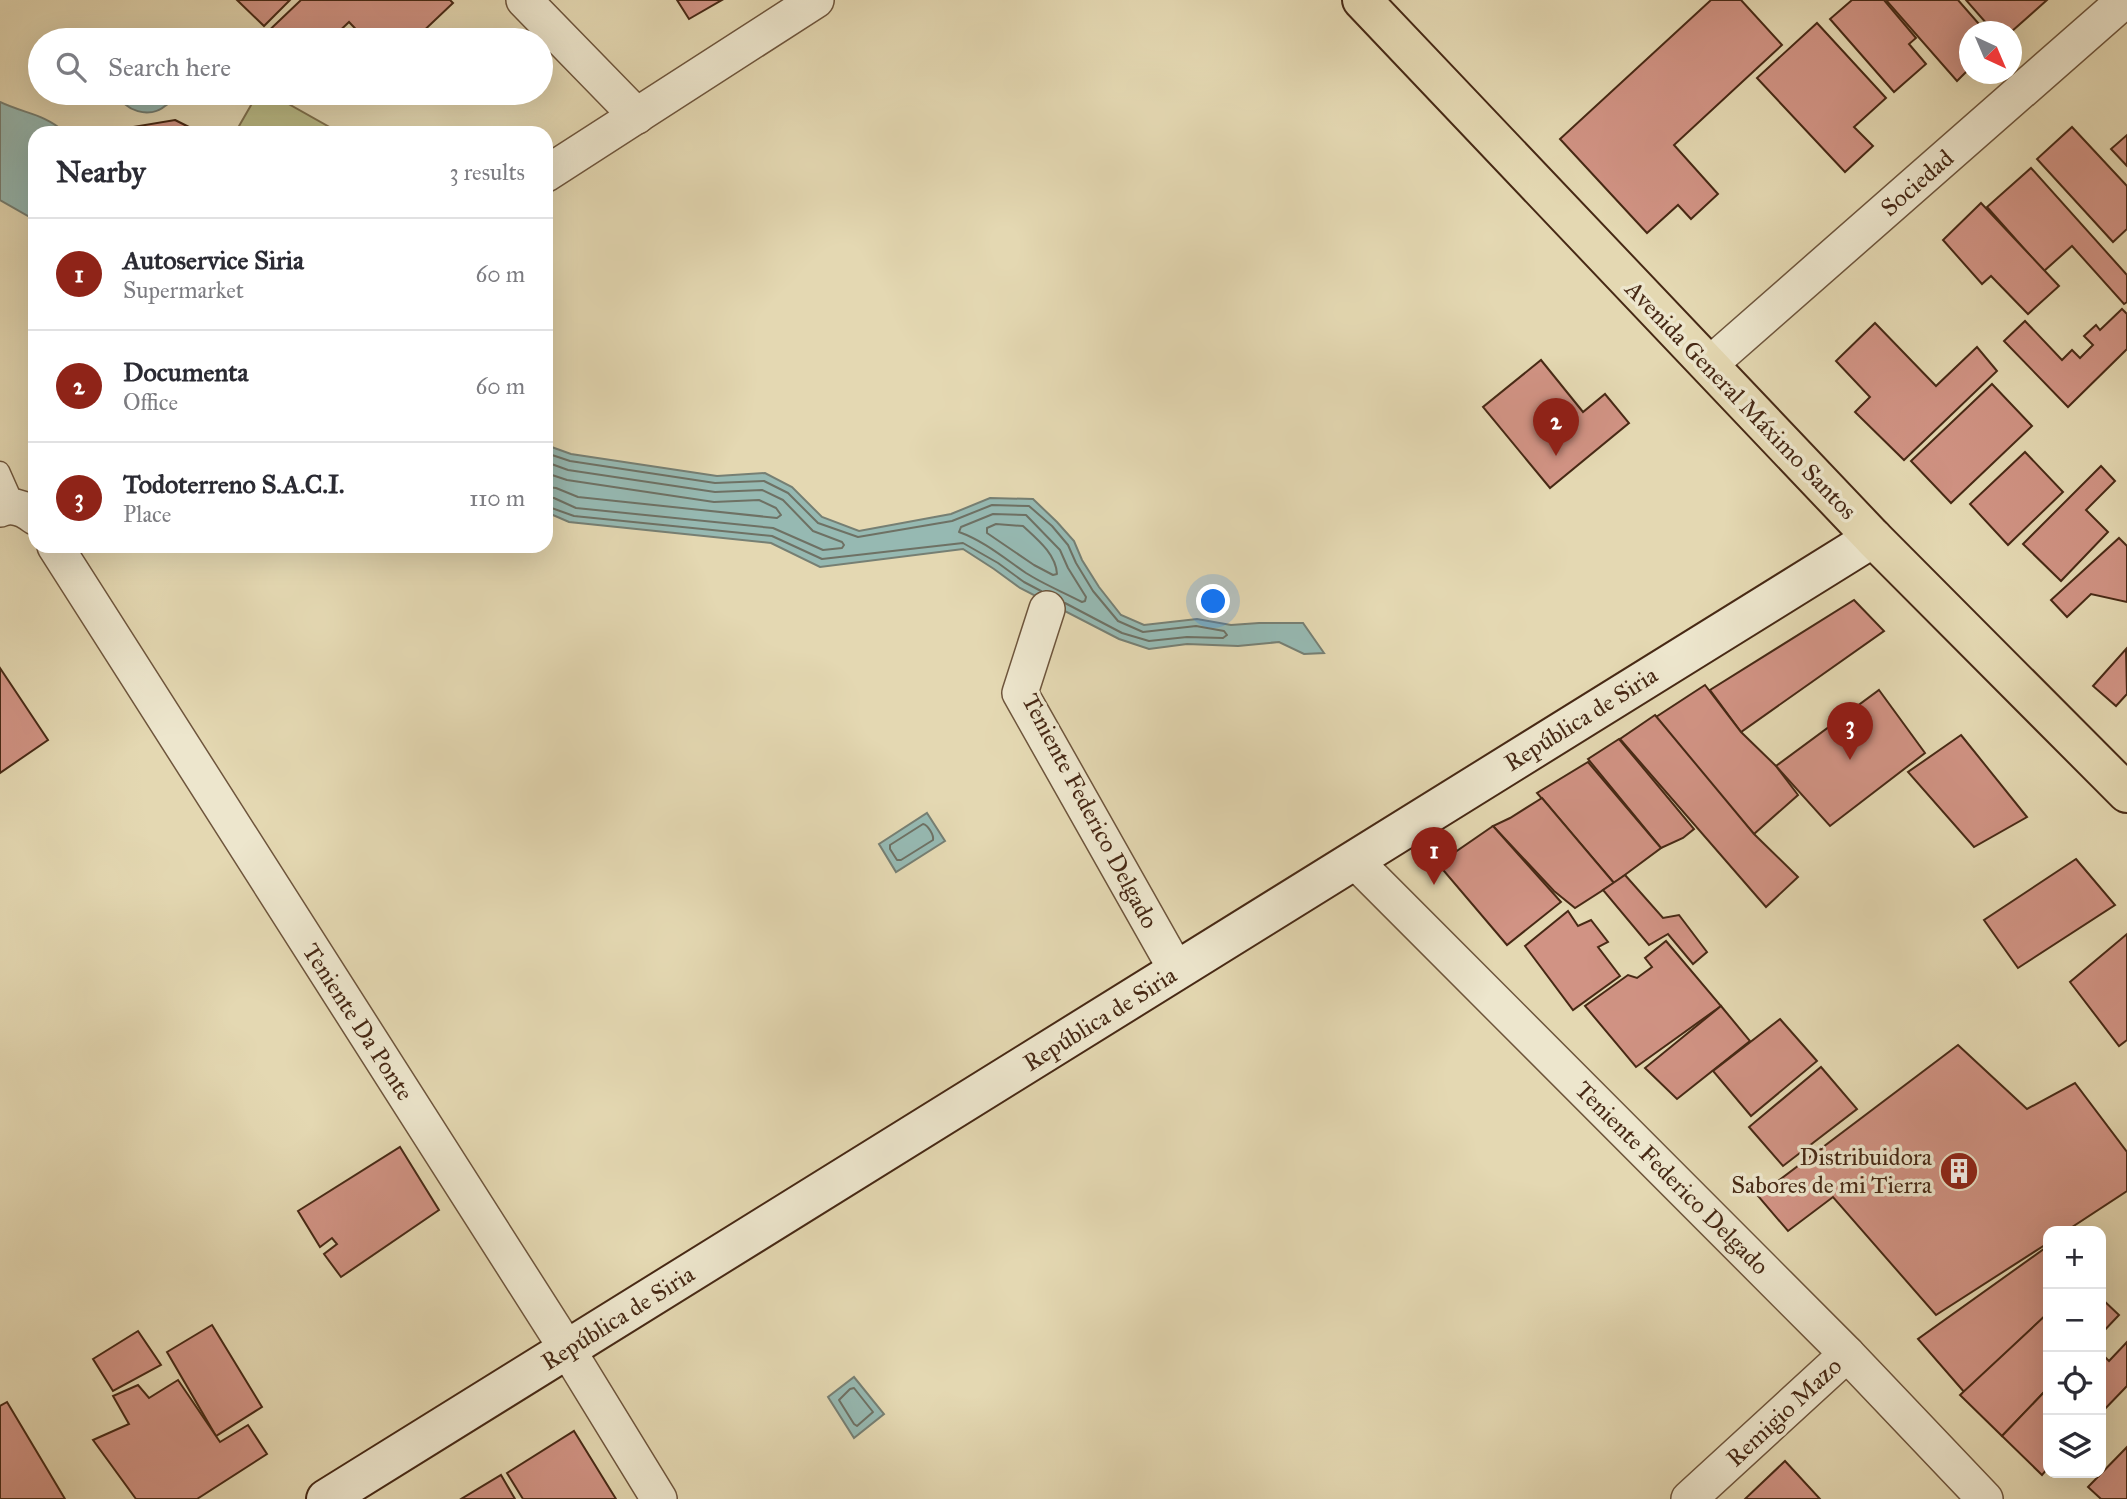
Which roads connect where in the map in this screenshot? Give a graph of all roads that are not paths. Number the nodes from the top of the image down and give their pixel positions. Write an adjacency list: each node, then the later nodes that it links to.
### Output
1 (524, 0): 5 (street)
2 (816, 0): 7 (street)
3 (1362, 0): 9 (main road, Avenida General Máximo Santos)
4 (2124, 0): 9 (street, Sociedad)
5 (551, 28)
6 (553, 30): 7 (street)
7 (637, 116): 8 (street)
8 (553, 170)
9 (1709, 365): 12 (main road, Avenida General Máximo Santos)
10 (0, 471): 11 (lane)
11 (17, 511)
12 (1873, 538): 15 (main road, Avenida General Máximo Santos); 16 (street, República de Siria)
13 (59, 553): 18 (street, Teniente Da Ponte)
14 (1047, 609): 17 (street, Teniente Federico Delgado)
15 (2127, 793)
16 (1354, 860): 17 (street, República de Siria); 19 (street, Teniente Federico Delgado)
17 (1177, 971): 18 (street, República de Siria)
18 (567, 1349): 20 (street, República de Siria); 21 (street, Teniente Da Ponte)
19 (1847, 1354): 22 (street, Remigio Mazo); 23 (street, Teniente Federico Delgado)
20 (326, 1499)
21 (659, 1499)
22 (1689, 1499)
23 (1985, 1499)

